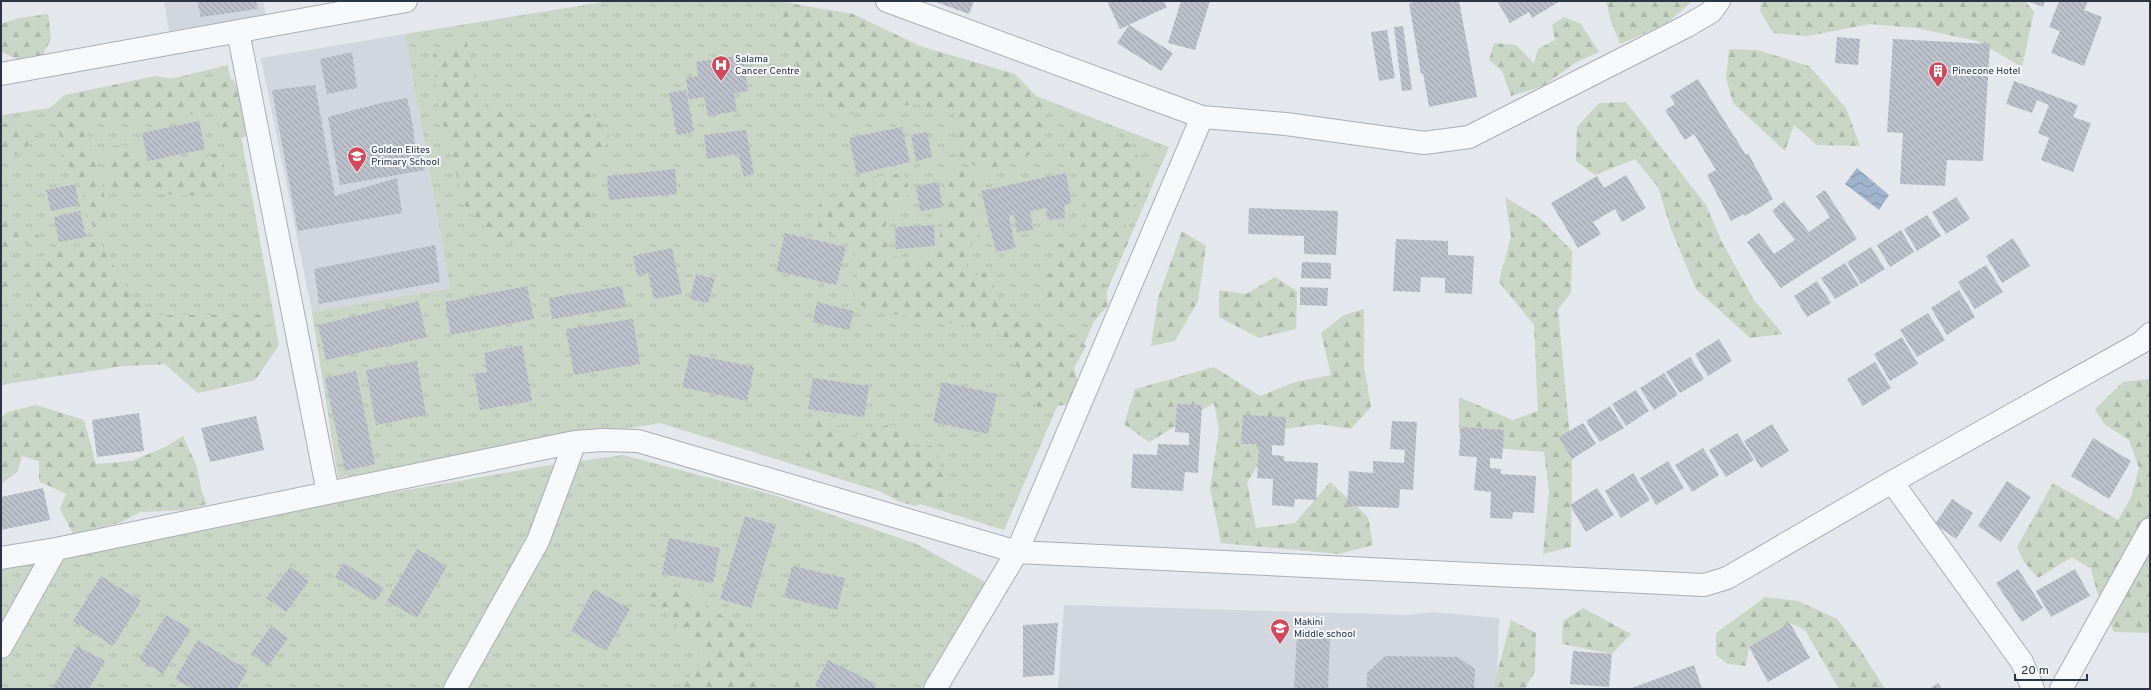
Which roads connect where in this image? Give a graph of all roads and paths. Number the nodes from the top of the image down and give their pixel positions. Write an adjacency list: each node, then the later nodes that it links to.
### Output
1 (406, 1): 4 (street)
2 (887, 1): 6 (street)
3 (1719, 1): 6 (street)
4 (238, 31): 5 (street); 10 (street)
5 (1, 74)
6 (1202, 117): 13 (street)
7 (2150, 334): 9 (street)
8 (575, 442): 10 (street); 13 (street); 16 (street)
9 (1892, 482): 13 (street); 18 (street)
10 (328, 493): 12 (street)
11 (2150, 529): 19 (street)
12 (56, 549): 14 (street); 15 (street)
13 (1017, 552): 17 (street)
14 (1, 558)
15 (1, 648)
16 (455, 689)
17 (935, 689)
18 (2033, 689)
19 (2061, 689)

